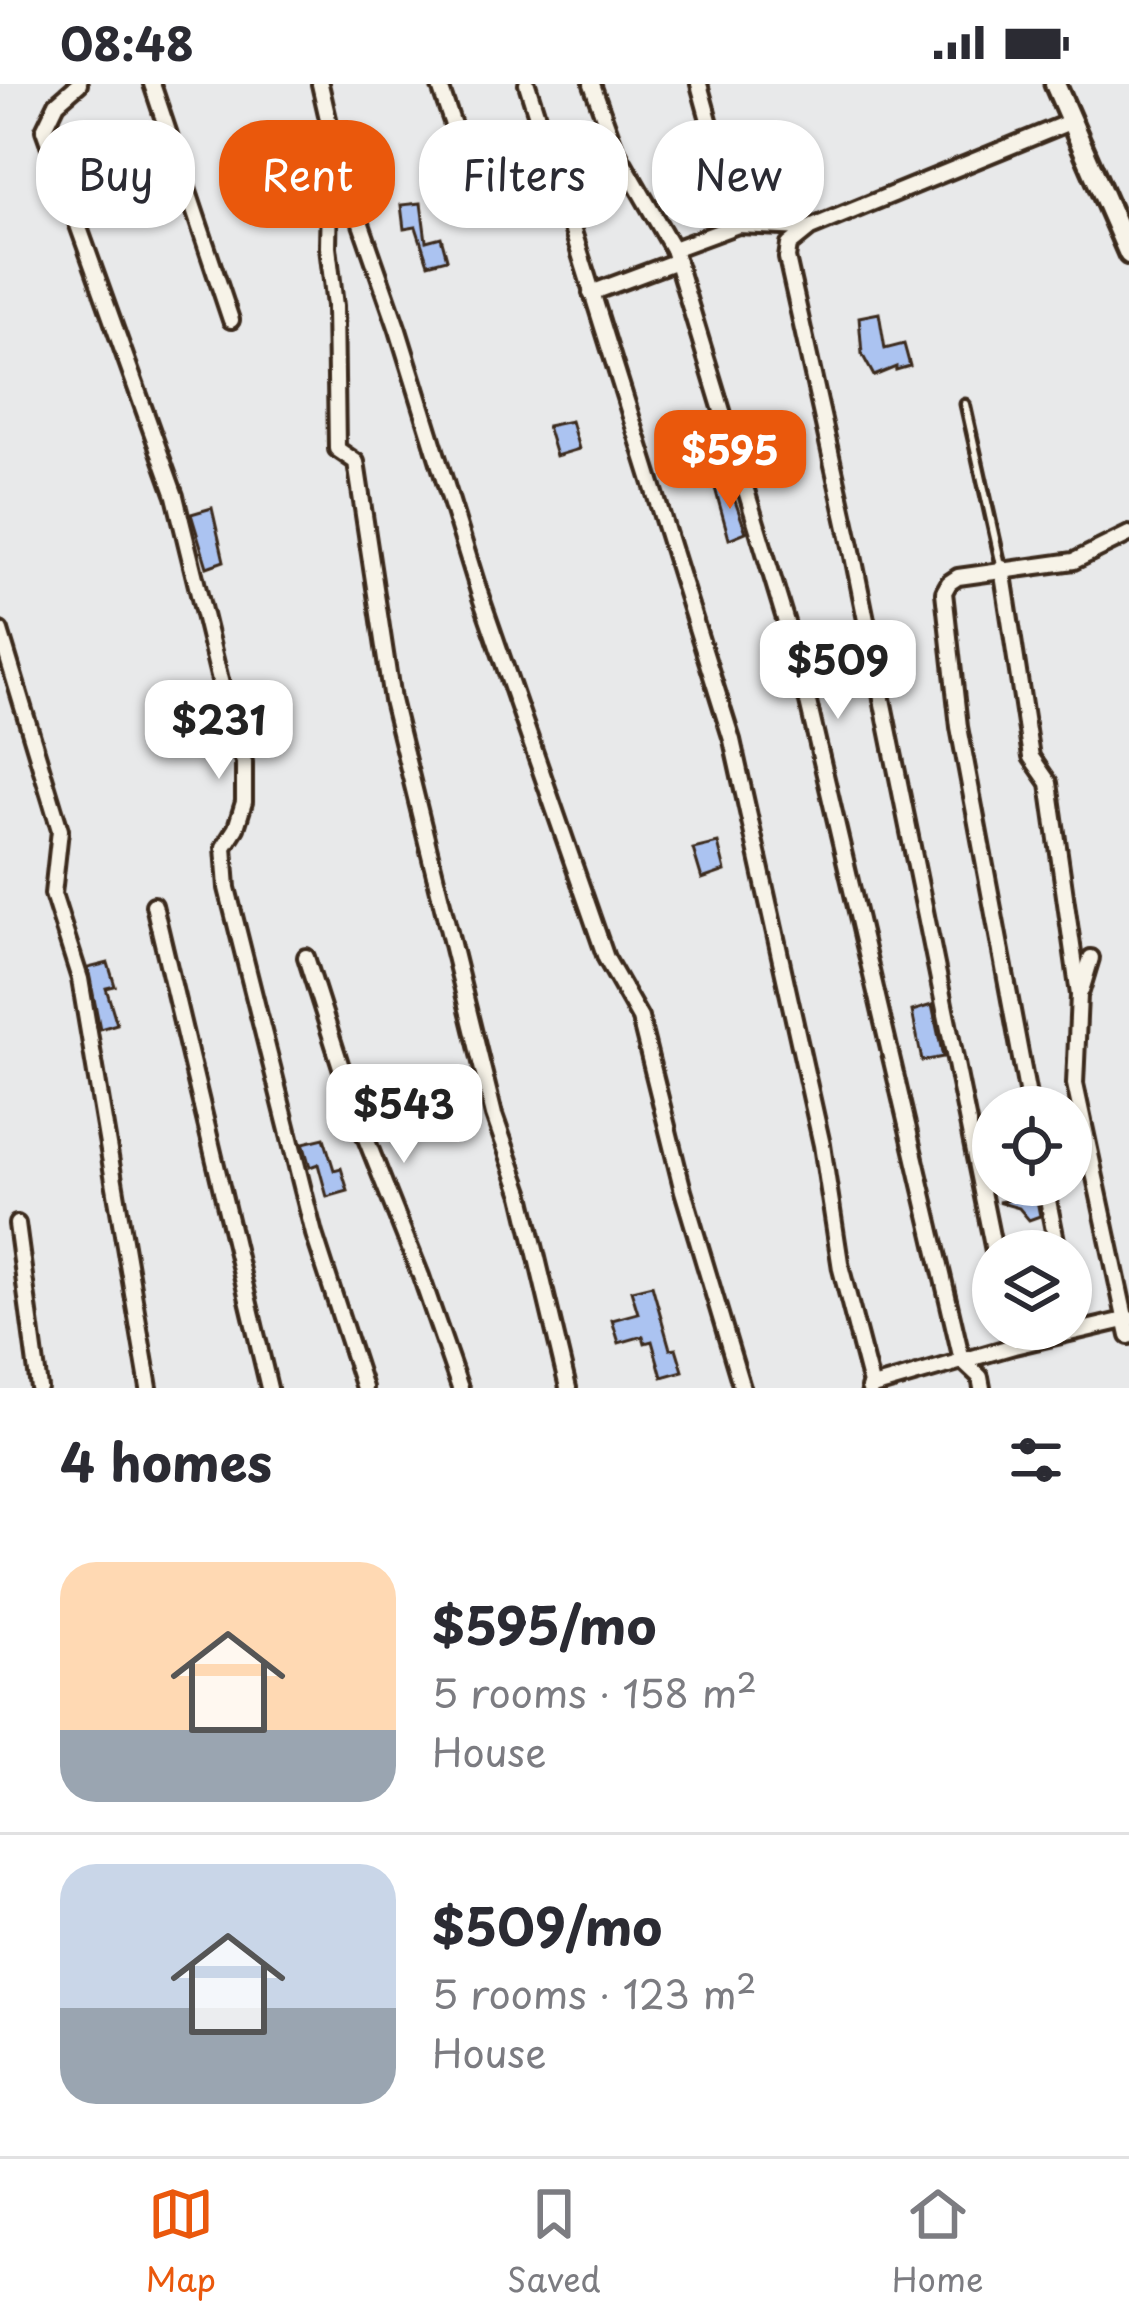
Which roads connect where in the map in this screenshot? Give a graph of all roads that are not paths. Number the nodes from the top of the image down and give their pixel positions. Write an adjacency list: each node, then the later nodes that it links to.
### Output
1 (79, 84): 40 (street)
2 (152, 84): 21 (street)
3 (320, 84): 9 (street)
4 (439, 84): 10 (street)
5 (527, 84): 20 (street)
6 (592, 84): 19 (street)
7 (698, 84): 11 (street)
8 (1055, 84): 12 (street)
9 (328, 120)
10 (452, 120)
11 (708, 120)
12 (1072, 122): 13 (street); 18 (street)
13 (824, 222)
14 (328, 228): 42 (street)
15 (362, 228): 43 (street)
16 (732, 228): 19 (street)
17 (810, 228): 32 (street)
18 (1129, 254)
19 (675, 255): 20 (street); 36 (street)
20 (591, 293): 44 (street)
21 (231, 320)
22 (965, 404): 24 (lane)
23 (1129, 534): 24 (street)
24 (1001, 568): 29 (street); 30 (street)
25 (0, 631): 38 (street)
26 (154, 905): 39 (street)
27 (306, 957): 41 (street)
28 (1091, 958): 29 (street)
29 (1079, 995): 33 (street)
30 (1026, 1086)
31 (17, 1224): 37 (street)
32 (990, 1230)
33 (1128, 1325): 34 (street)
34 (1092, 1326)
35 (999, 1350): 36 (street)
36 (962, 1360): 44 (street); 45 (street)
37 (39, 1388)
38 (149, 1388)
39 (269, 1388)
40 (364, 1388)
41 (460, 1388)
42 (568, 1388)
43 (742, 1388)
44 (871, 1388)
45 (982, 1388)

